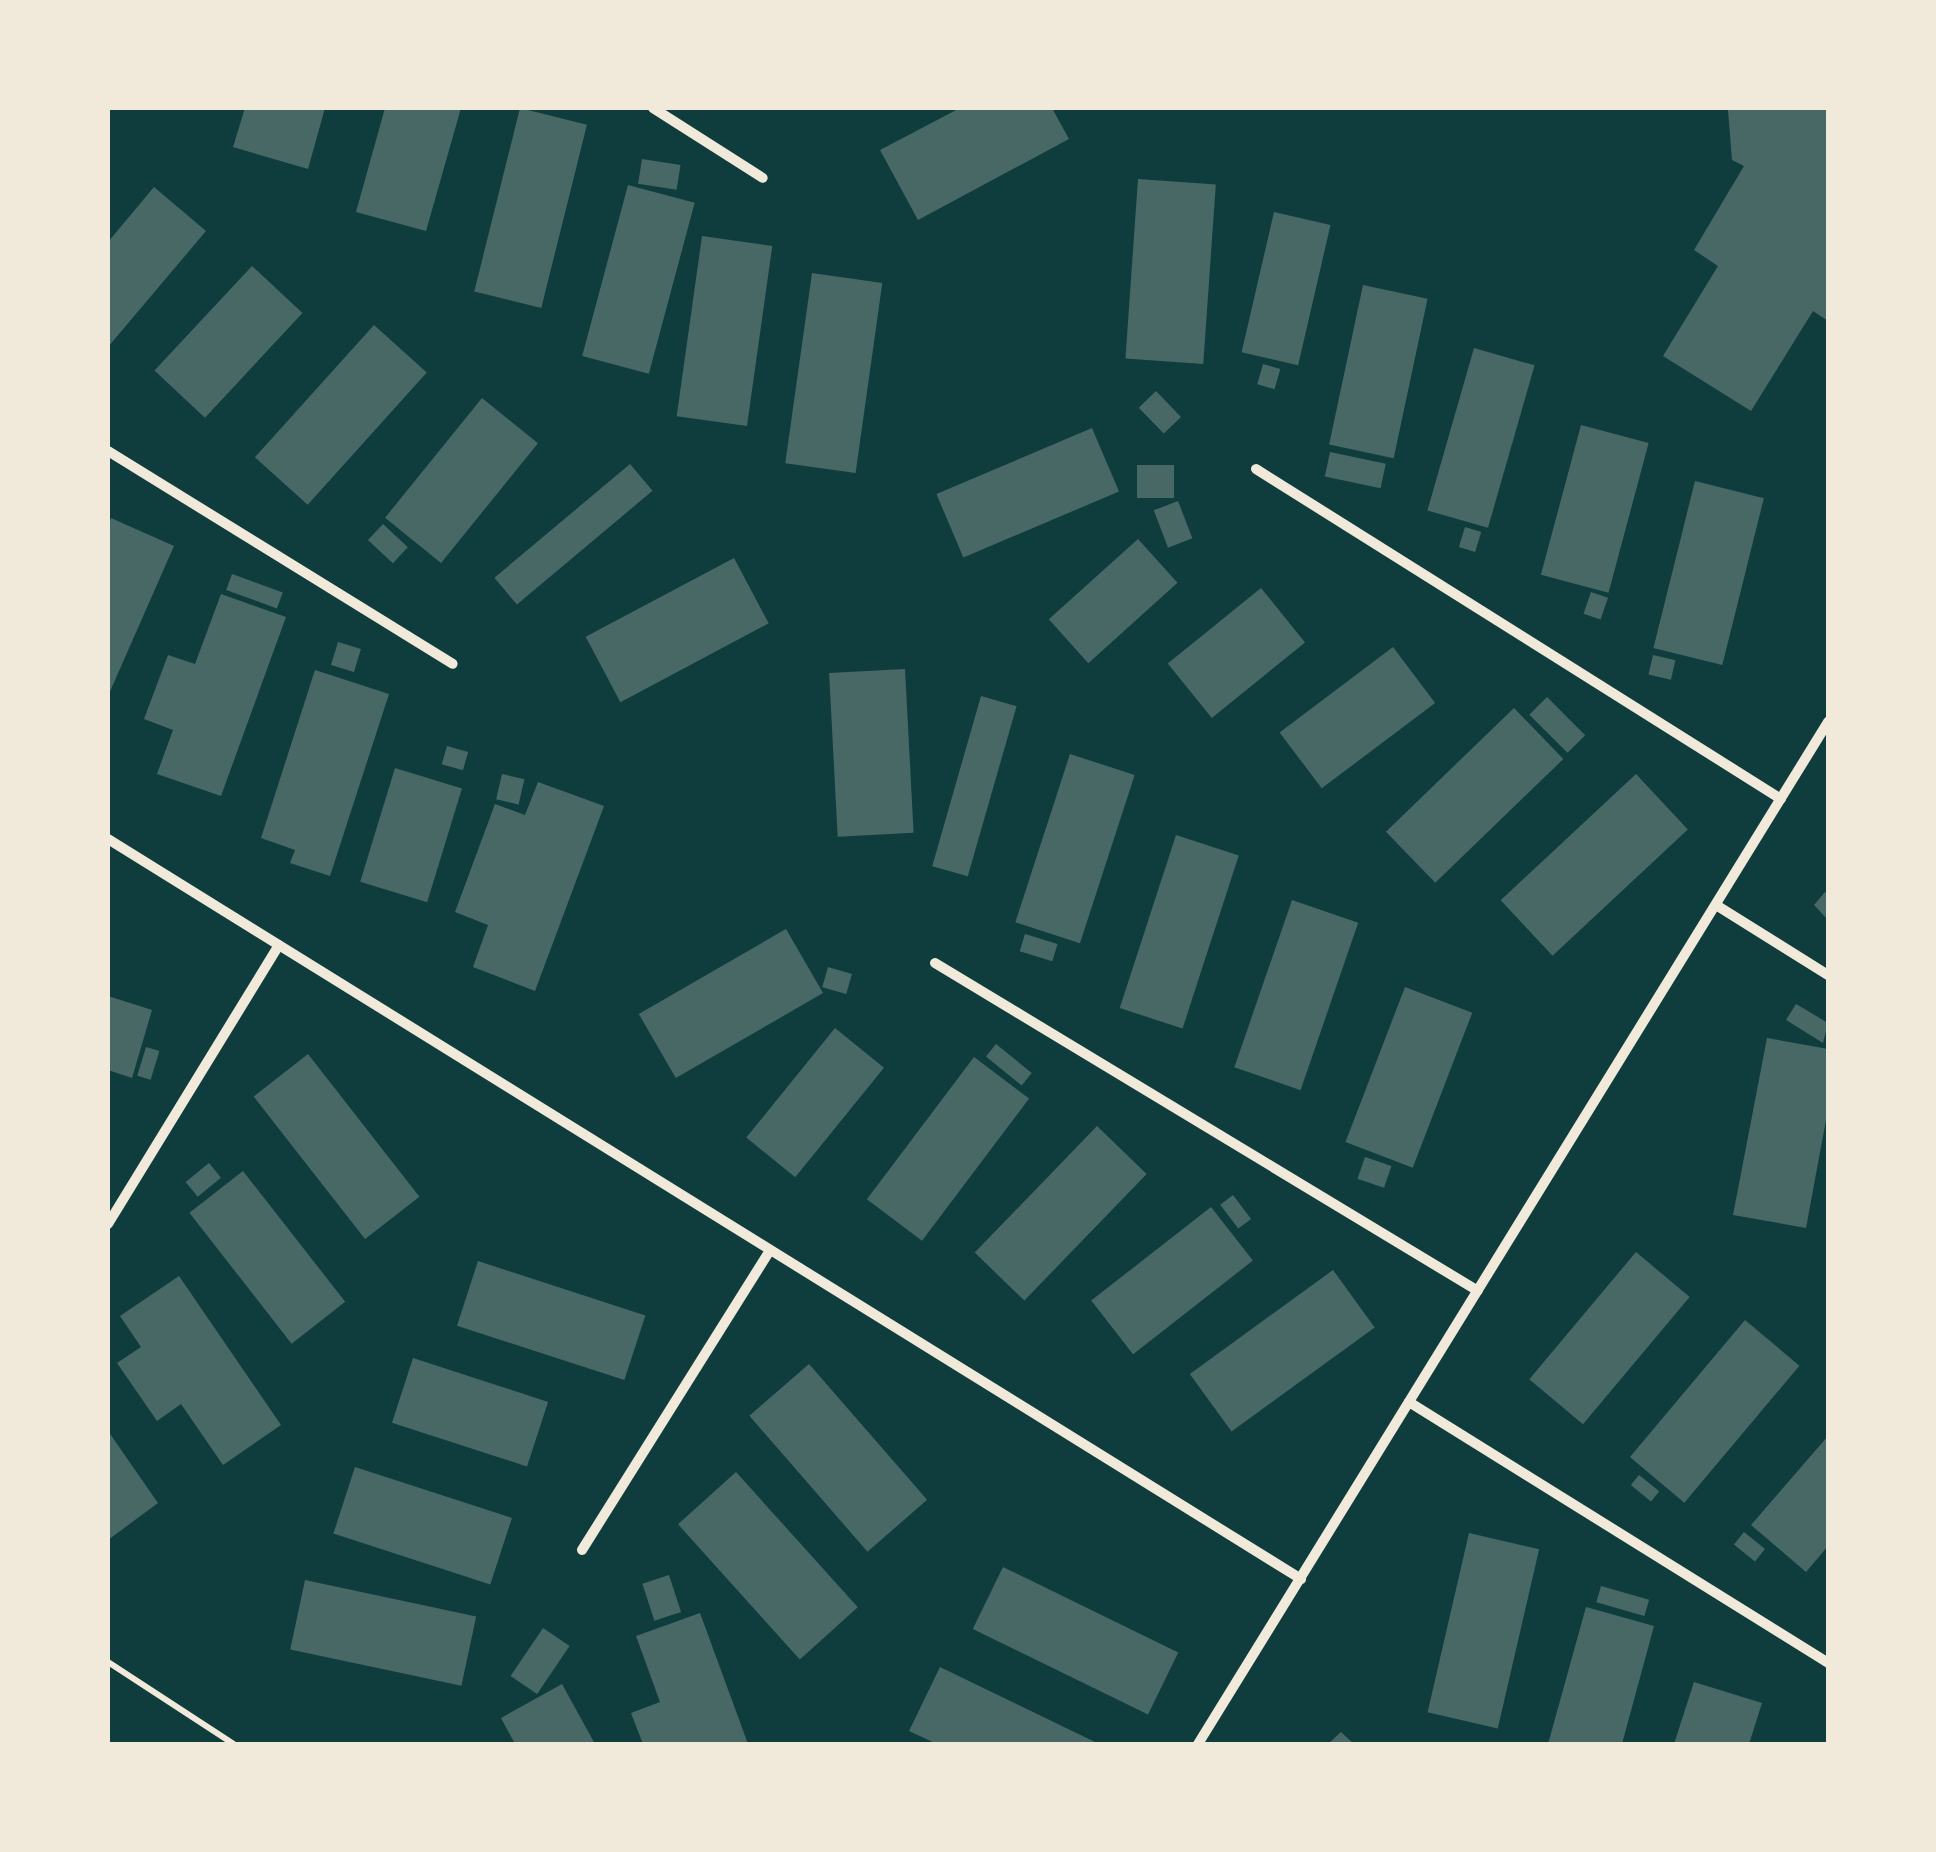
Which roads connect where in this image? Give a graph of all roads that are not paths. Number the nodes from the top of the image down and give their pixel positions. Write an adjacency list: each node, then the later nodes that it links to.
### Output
1 (654, 108): 2 (street)
2 (764, 178)
3 (108, 452): 5 (street)
4 (1256, 469): 7 (street)
5 (454, 664)
6 (1828, 722): 7 (street)
7 (1781, 799): 9 (street)
8 (108, 839): 10 (street)
9 (1716, 904): 12 (street); 15 (street)
10 (279, 945): 13 (street); 14 (street)
11 (936, 963): 15 (street)
12 (1828, 975)
13 (108, 1224)
14 (770, 1250): 17 (street); 18 (street)
15 (1478, 1291): 16 (street)
16 (1409, 1402): 18 (street); 19 (street)
17 (582, 1550)
18 (1301, 1578): 20 (street)
19 (1828, 1663)
20 (1198, 1744)

